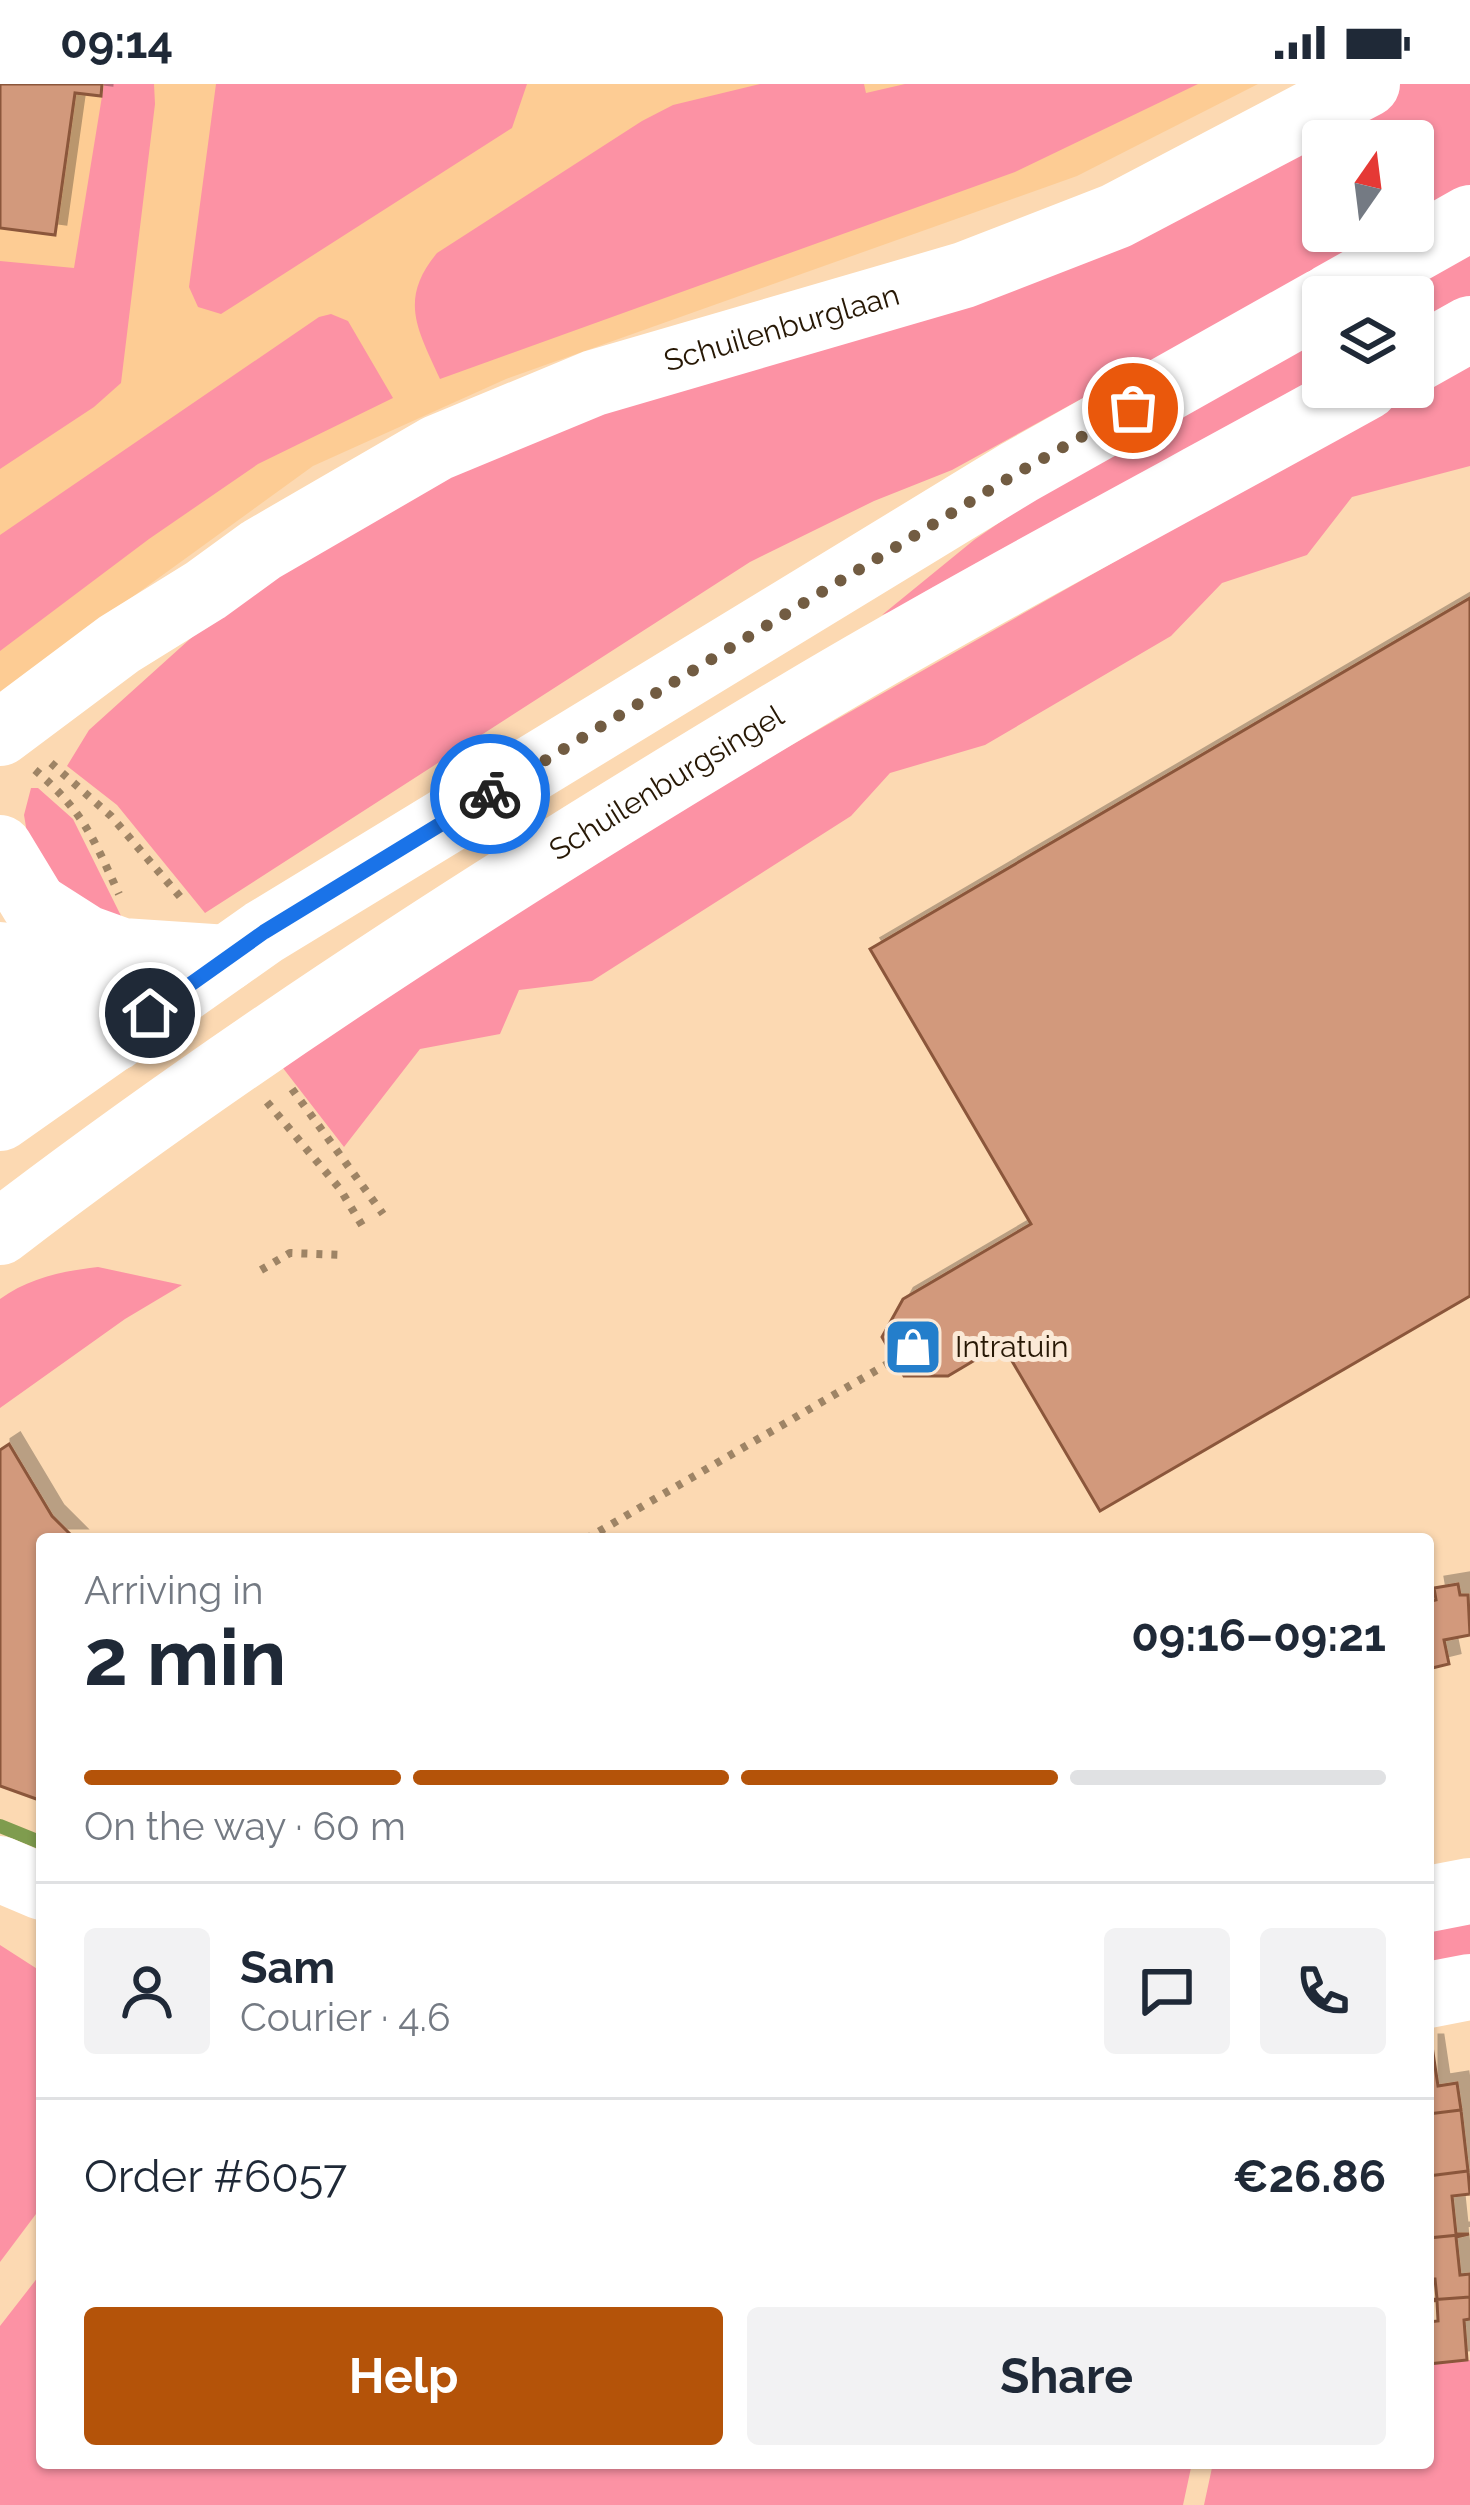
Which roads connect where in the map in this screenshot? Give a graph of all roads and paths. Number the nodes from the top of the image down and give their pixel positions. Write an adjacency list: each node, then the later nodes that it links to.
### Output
1 (1367, 84): 8 (main road, Schuilenburglaan)
2 (1470, 218): 3 (main road)
3 (1367, 276)
4 (1302, 313): 13 (main road)
5 (1470, 329): 6 (main road)
6 (1434, 349)
7 (1328, 408): 17 (main road, Schuilenburgsingel)
8 (206, 590): 9 (main road, Schuilenburglaan); 10 (main road, Schuilenburglaan)
9 (0, 733)
10 (0, 777)
11 (0, 848): 12 (main road)
12 (15, 942): 13 (main road); 14 (main road); 15 (main road)
13 (227, 958): 14 (main road)
14 (100, 1048): 16 (main road)
15 (0, 1089)
16 (0, 1118)
17 (0, 1232)
18 (346, 1255): 19 (path)
19 (261, 1270)
20 (894, 1360): 21 (path)
21 (596, 1533)
22 (0, 1869): 23 (main road)
23 (36, 1884)
24 (1470, 1891): 25 (main road)
25 (1434, 1898)
26 (1470, 1987): 27 (main road)
27 (1434, 1994)

